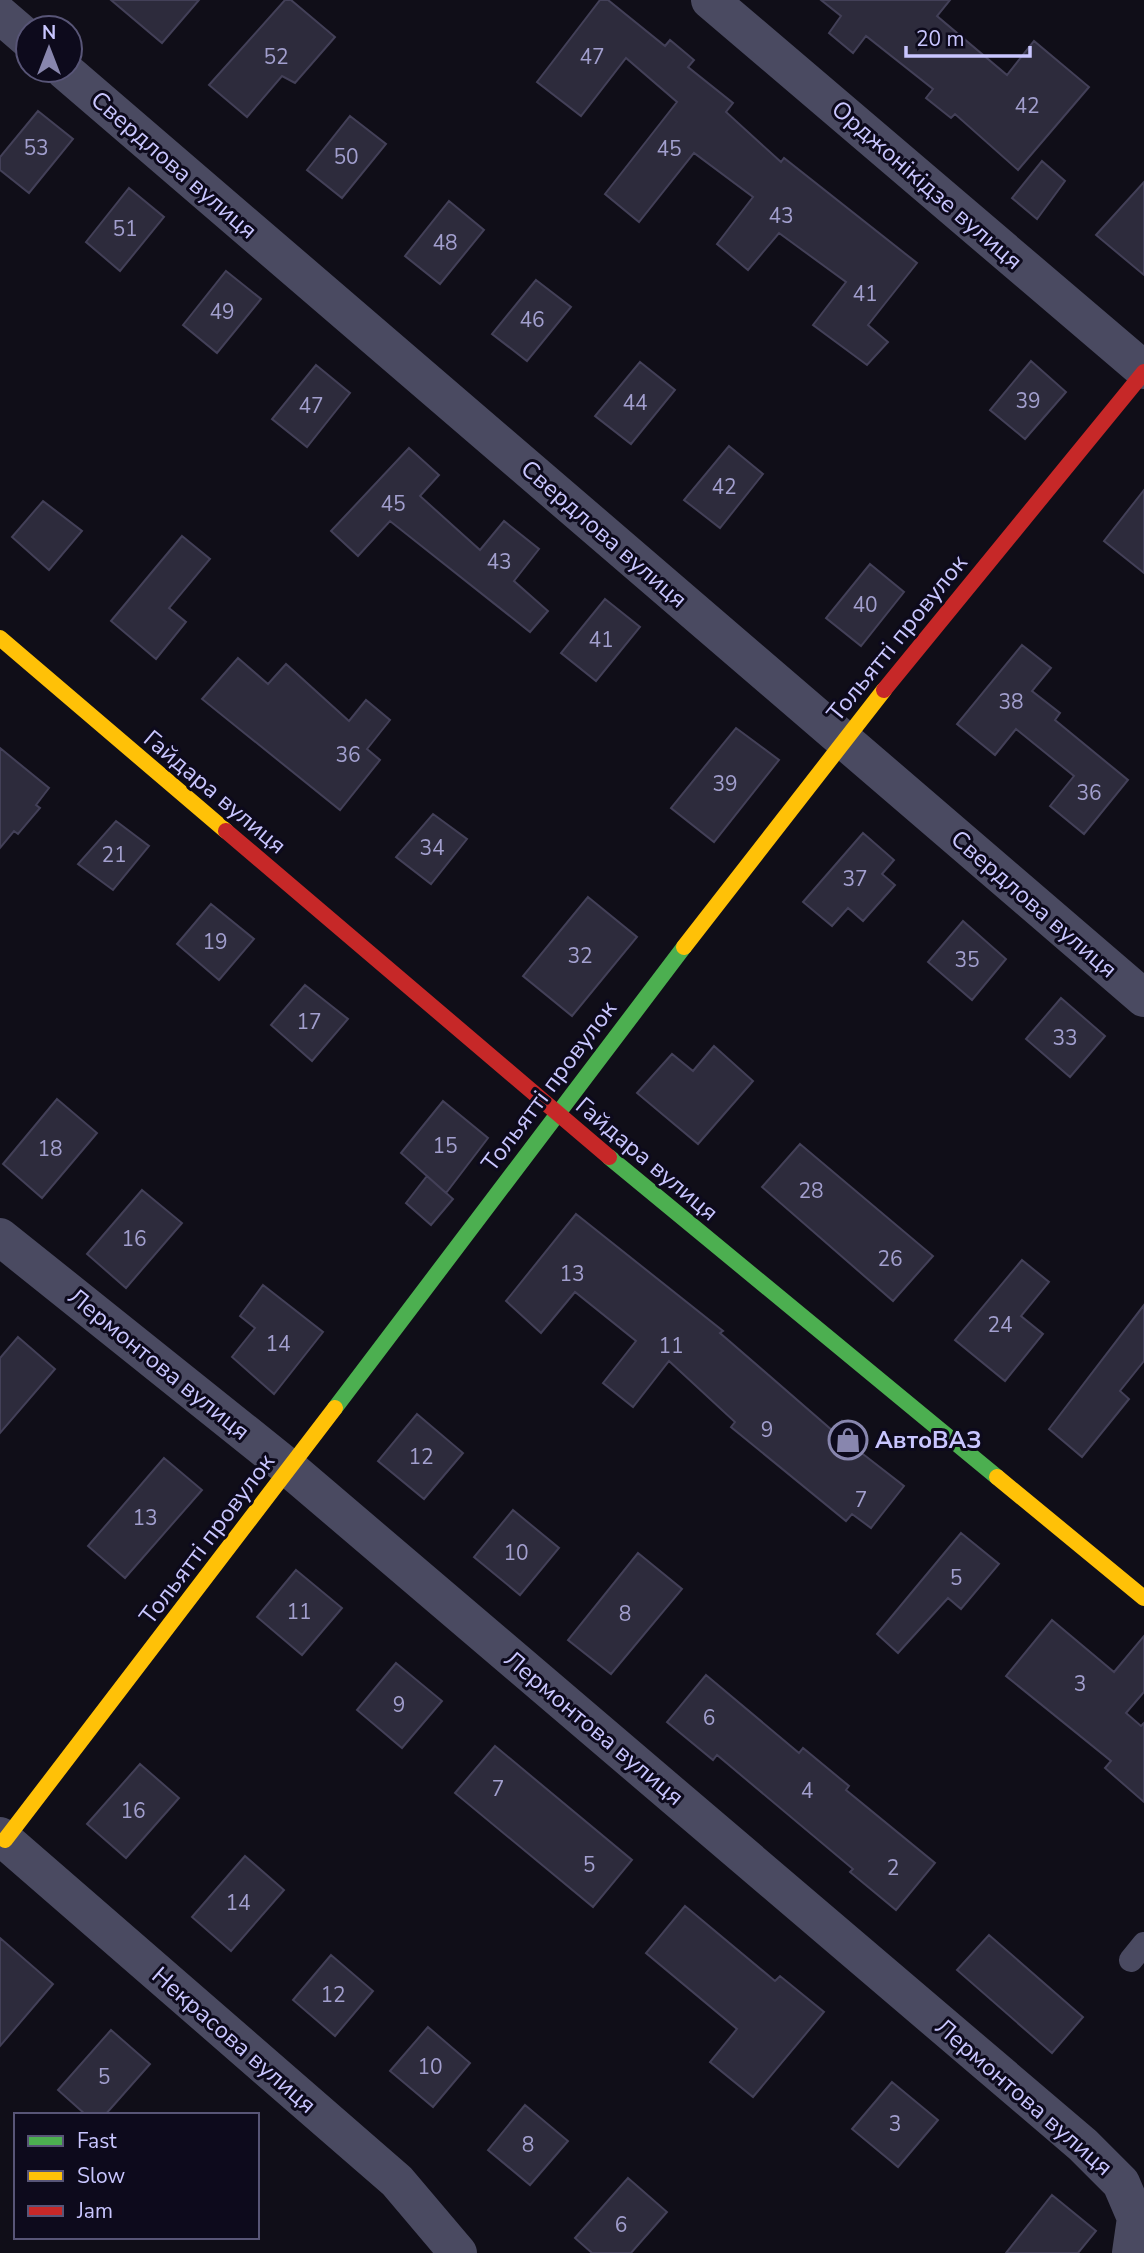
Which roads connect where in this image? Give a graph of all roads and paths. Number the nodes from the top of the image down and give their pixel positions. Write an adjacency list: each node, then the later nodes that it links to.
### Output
1 (710, 0): 5 (street, Орджонікідзе вулиця)
2 (0, 15): 3 (street)
3 (14, 27)
4 (80, 84): 7 (street, Свердлова вулиця)
5 (1144, 371): 7 (street, Тольятті провулок)
6 (0, 638): 9 (street, Гайдара вулиця)
7 (843, 740): 8 (street, Свердлова вулиця); 9 (street, Тольятті провулок)
8 (1144, 998)
9 (556, 1113): 11 (street, Тольятті провулок); 12 (street, Гайдара вулиця)
10 (0, 1237): 11 (street, Лермонтова вулиця)
11 (290, 1469): 13 (street, Тольятті провулок); 15 (street, Лермонтова вулиця)
12 (1144, 1598)
13 (2, 1838): 14 (street, Некрасова вулиця)
14 (458, 2253)
15 (1131, 2253)

